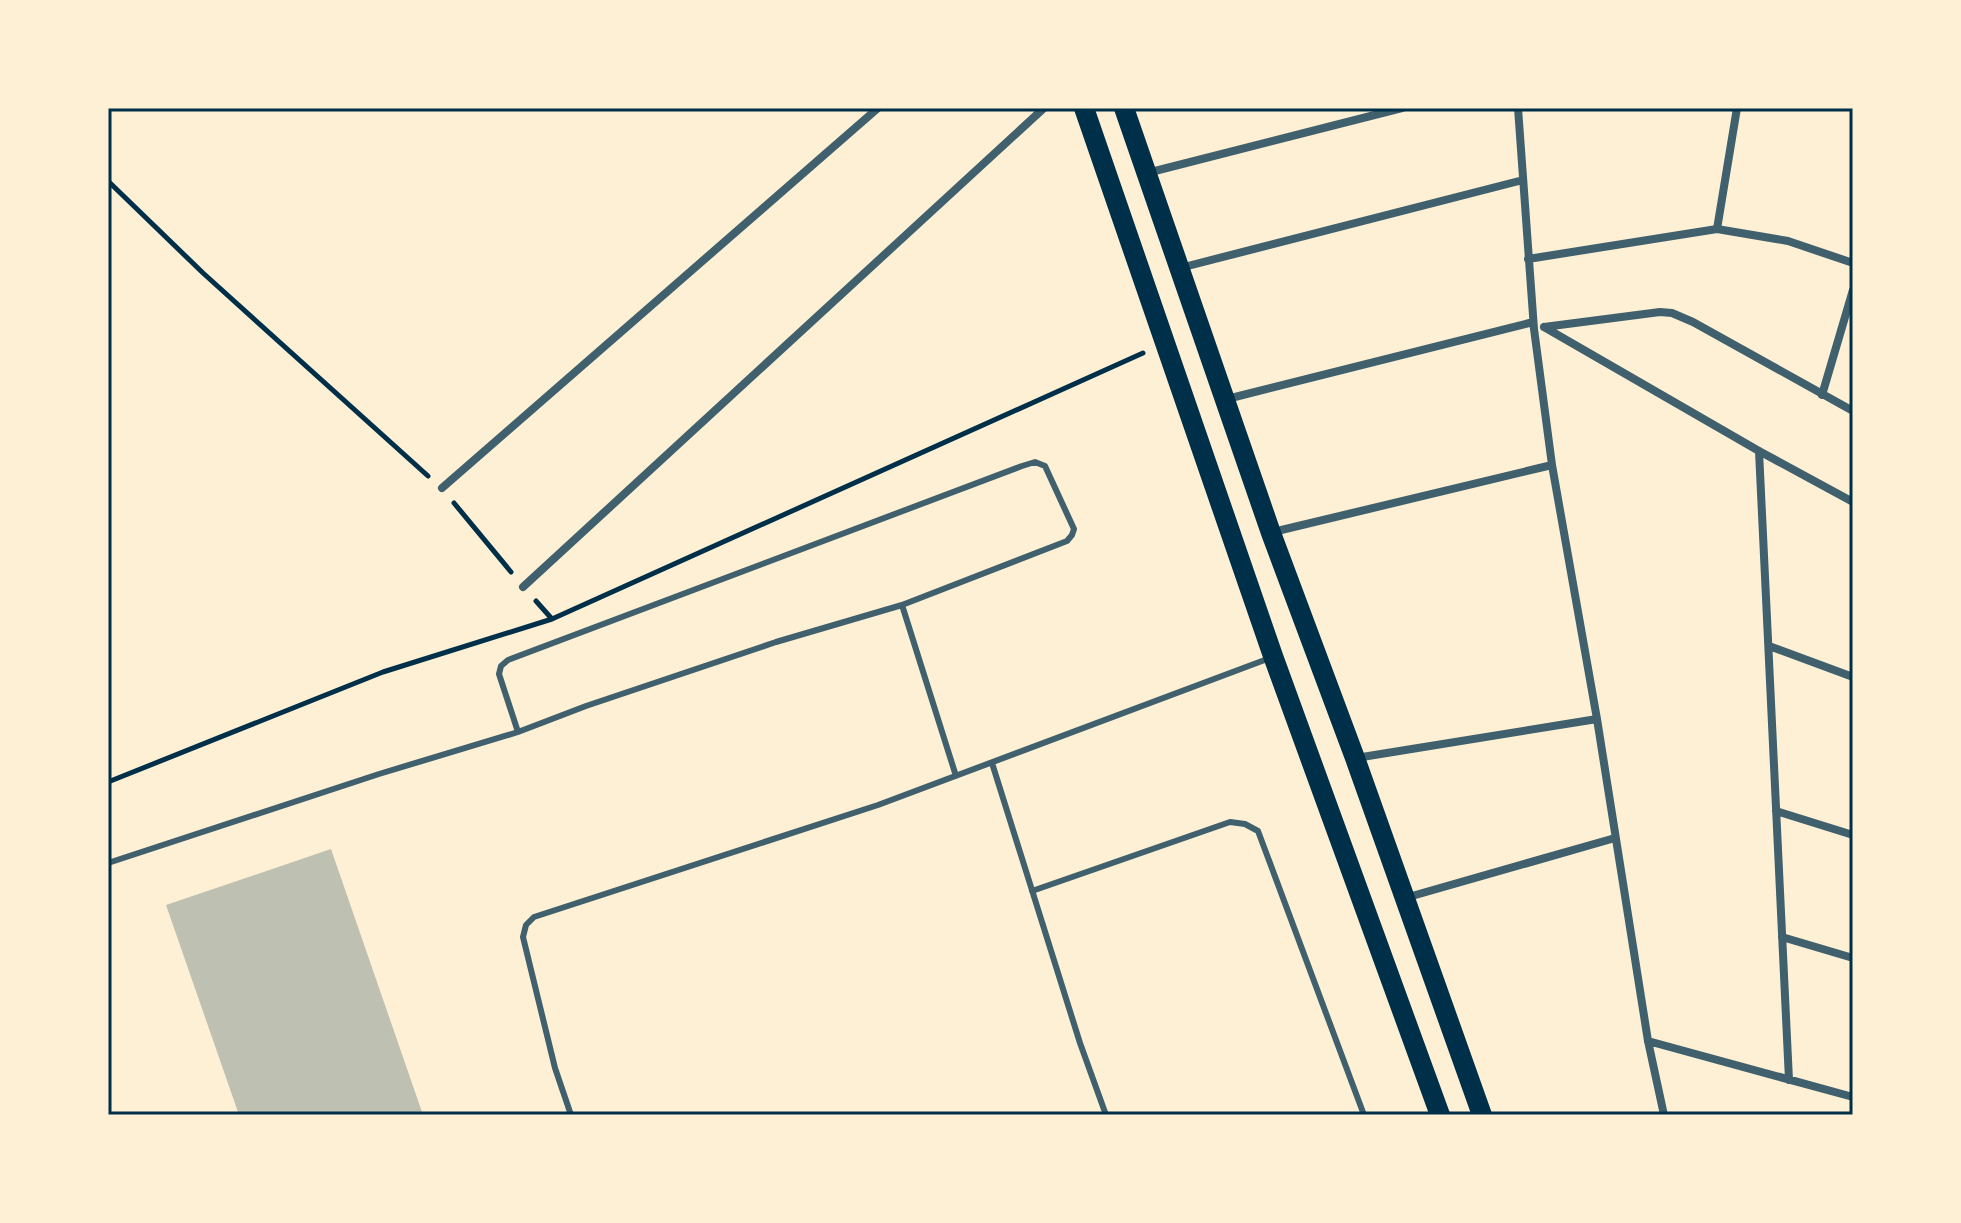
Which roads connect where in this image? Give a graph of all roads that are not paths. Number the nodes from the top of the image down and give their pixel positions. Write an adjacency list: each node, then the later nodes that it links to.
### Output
1 (878, 108): 21 (street)
2 (1044, 108): 24 (street)
3 (1084, 108): 27 (main road)
4 (1124, 108): 8 (main road)
5 (1402, 108): 8 (street)
6 (1518, 108): 9 (street)
7 (1737, 108): 10 (street)
8 (1147, 173): 13 (main road)
9 (1523, 180): 11 (street); 13 (street)
10 (1717, 229): 11 (street); 12 (street)
11 (1528, 259): 15 (street)
12 (1853, 263)
13 (1180, 268): 17 (main road)
14 (1853, 290): 16 (street)
15 (1537, 326): 16 (street); 17 (street); 19 (street); 20 (street)
16 (1822, 395): 18 (street)
17 (1225, 399): 23 (main road)
18 (1853, 411)
19 (1759, 451): 22 (street); 26 (street)
20 (1552, 465): 23 (street); 29 (street)
21 (442, 488)
22 (1853, 502)
23 (1271, 533): 31 (main road)
24 (523, 587)
25 (902, 605): 30 (lane); 30 (lane); 33 (lane)
26 (1769, 646): 28 (street); 34 (street)
27 (1273, 656): 32 (lane); 48 (main road)
28 (1853, 677)
29 (1597, 719): 31 (street); 36 (street)
30 (518, 732): 37 (lane)
31 (1355, 758): 39 (main road)
32 (992, 763): 33 (lane); 38 (lane)
33 (956, 776): 45 (lane)
34 (1776, 811): 35 (street); 40 (street)
35 (1853, 835)
36 (1615, 838): 39 (street); 42 (street)
37 (108, 863)
38 (1032, 891): 46 (lane); 47 (lane)
39 (1405, 898): 49 (main road)
40 (1782, 937): 41 (street); 43 (street)
41 (1853, 958)
42 (1648, 1041): 43 (street); 50 (street)
43 (1789, 1080): 44 (street)
44 (1853, 1097)
45 (571, 1115)
46 (1106, 1115)
47 (1364, 1115)
48 (1440, 1115)
49 (1482, 1115)
50 (1664, 1115)

